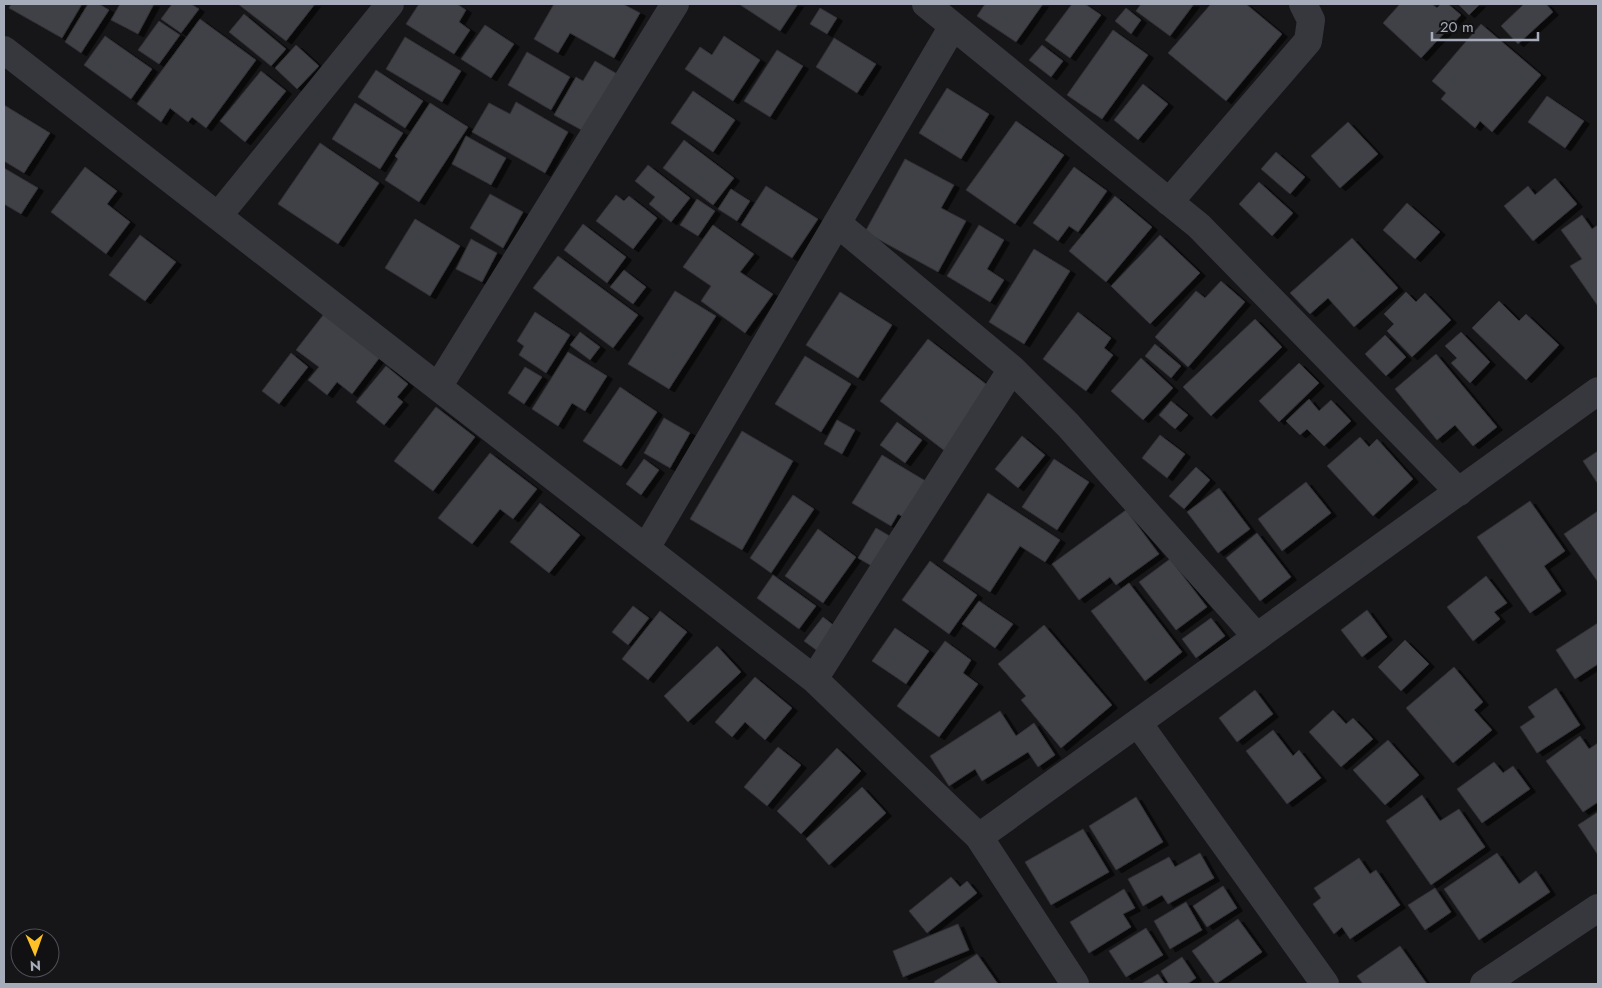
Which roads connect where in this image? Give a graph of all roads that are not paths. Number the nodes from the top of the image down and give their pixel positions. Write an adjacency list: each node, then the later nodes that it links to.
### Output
1 (390, 4): 8 (street)
2 (676, 4): 11 (street)
3 (926, 4): 5 (street)
4 (1303, 4): 7 (street)
5 (953, 26): 7 (street); 9 (street)
6 (4, 50): 8 (street)
7 (1168, 202): 13 (street)
8 (218, 216): 11 (street)
9 (837, 223): 10 (street); 14 (street)
10 (1012, 369): 15 (street); 16 (street)
11 (438, 387): 14 (street)
12 (1598, 391): 13 (street)
13 (1459, 492): 15 (street)
14 (646, 548): 16 (street)
15 (1257, 637): 17 (street)
16 (814, 679): 18 (street)
17 (1138, 722): 18 (street); 21 (street)
18 (979, 837): 20 (street)
19 (1598, 908): 22 (street)
20 (1075, 984)
21 (1325, 984)
22 (1484, 984)

